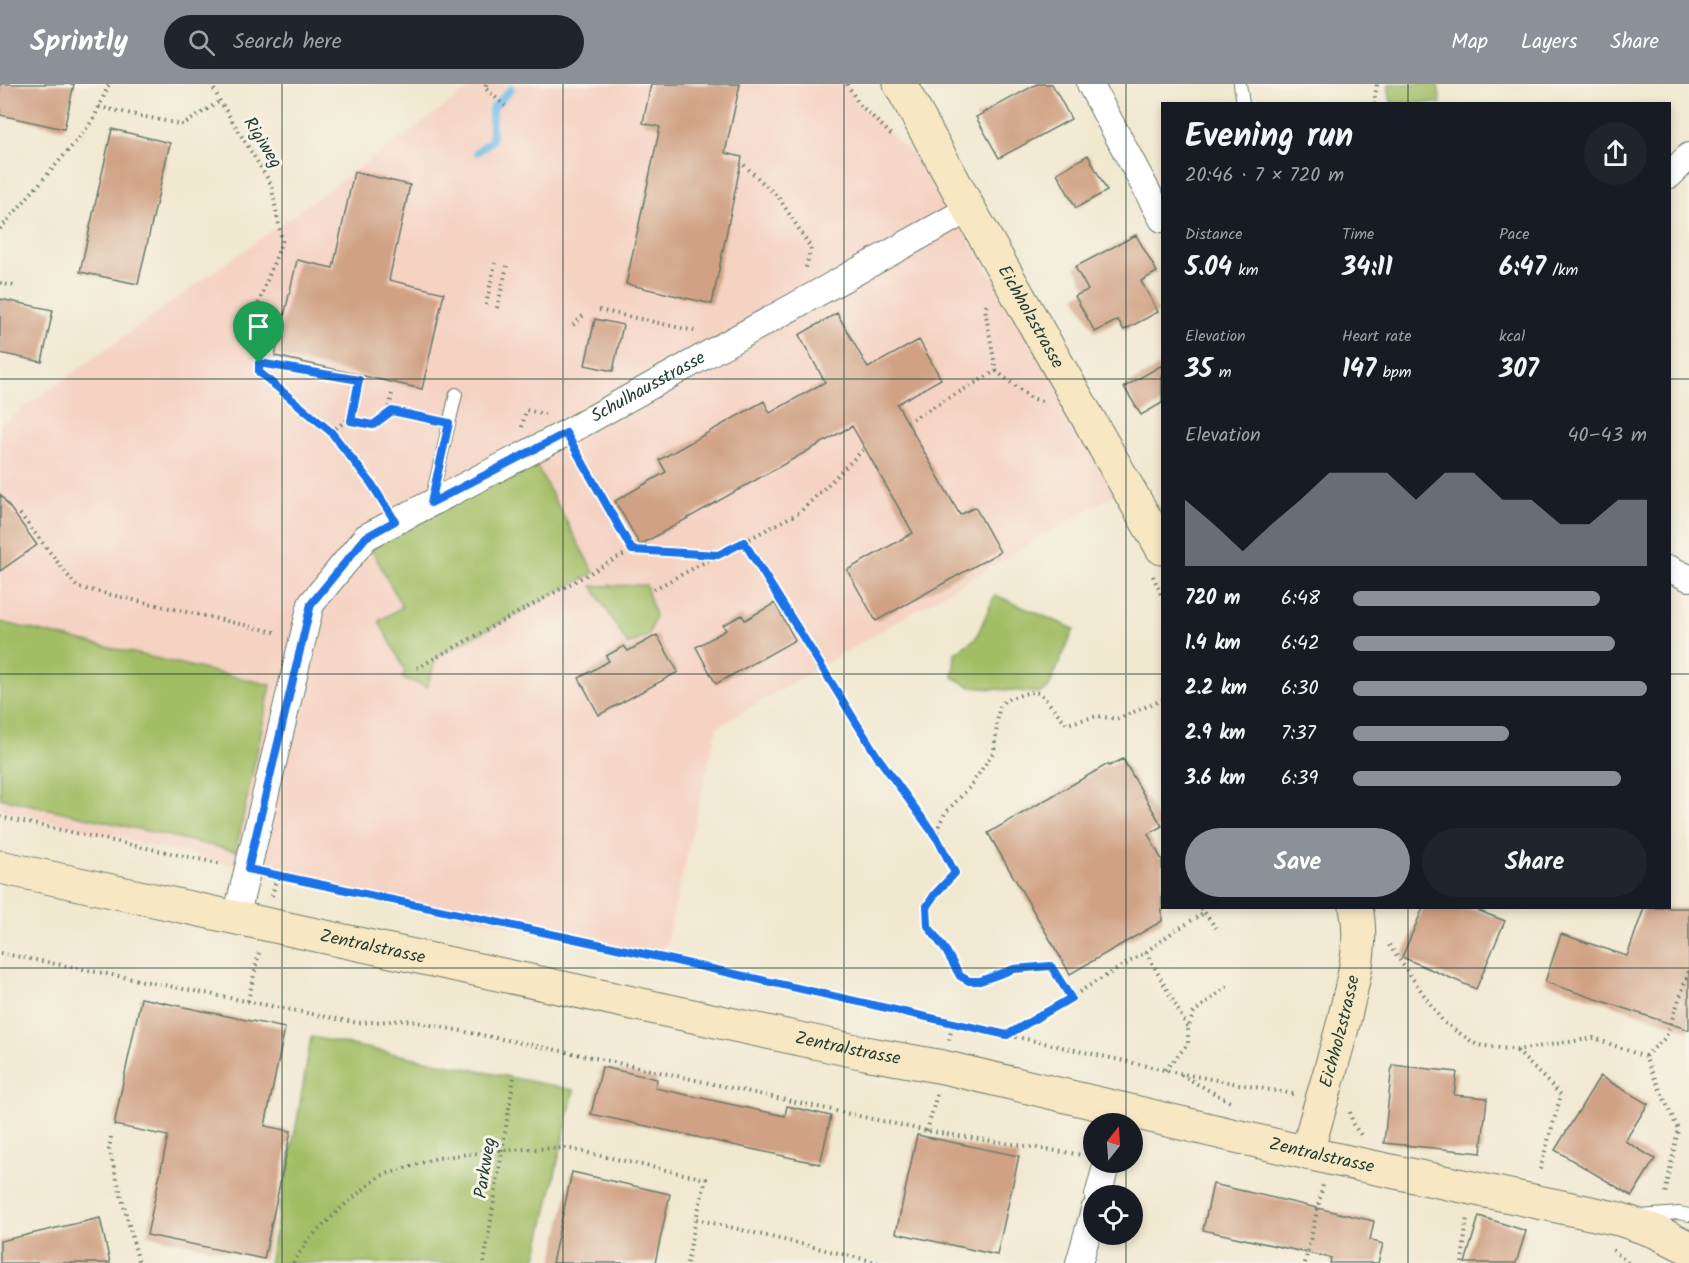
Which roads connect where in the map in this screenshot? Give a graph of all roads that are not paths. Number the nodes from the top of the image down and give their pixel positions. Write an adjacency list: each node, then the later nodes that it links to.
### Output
1 (900, 84): 8 (street, Eichholzstrasse)
2 (1090, 84): 7 (street)
3 (1240, 84): 4 (lane)
4 (1243, 102)
5 (1689, 156): 6 (street)
6 (1671, 174)
7 (1159, 204)
8 (969, 209): 10 (street, Schulhausstrasse); 11 (street, Eichholzstrasse)
9 (456, 394): 10 (lane)
10 (431, 503): 16 (street, Schulhausstrasse)
11 (1161, 546)
12 (1671, 569): 13 (street)
13 (1689, 578)
14 (0, 867): 16 (street, Zentralstrasse)
15 (1357, 914): 19 (street, Eichholzstrasse)
16 (236, 918): 17 (street, Zentralstrasse)
17 (1105, 1113)
18 (1143, 1122): 19 (street, Zentralstrasse)
19 (1318, 1155): 21 (street, Zentralstrasse)
20 (1689, 1215): 21 (lane)
21 (1619, 1219): 23 (street, Zentralstrasse)
22 (1084, 1245): 24 (street)
23 (1689, 1248)
24 (1079, 1263)

